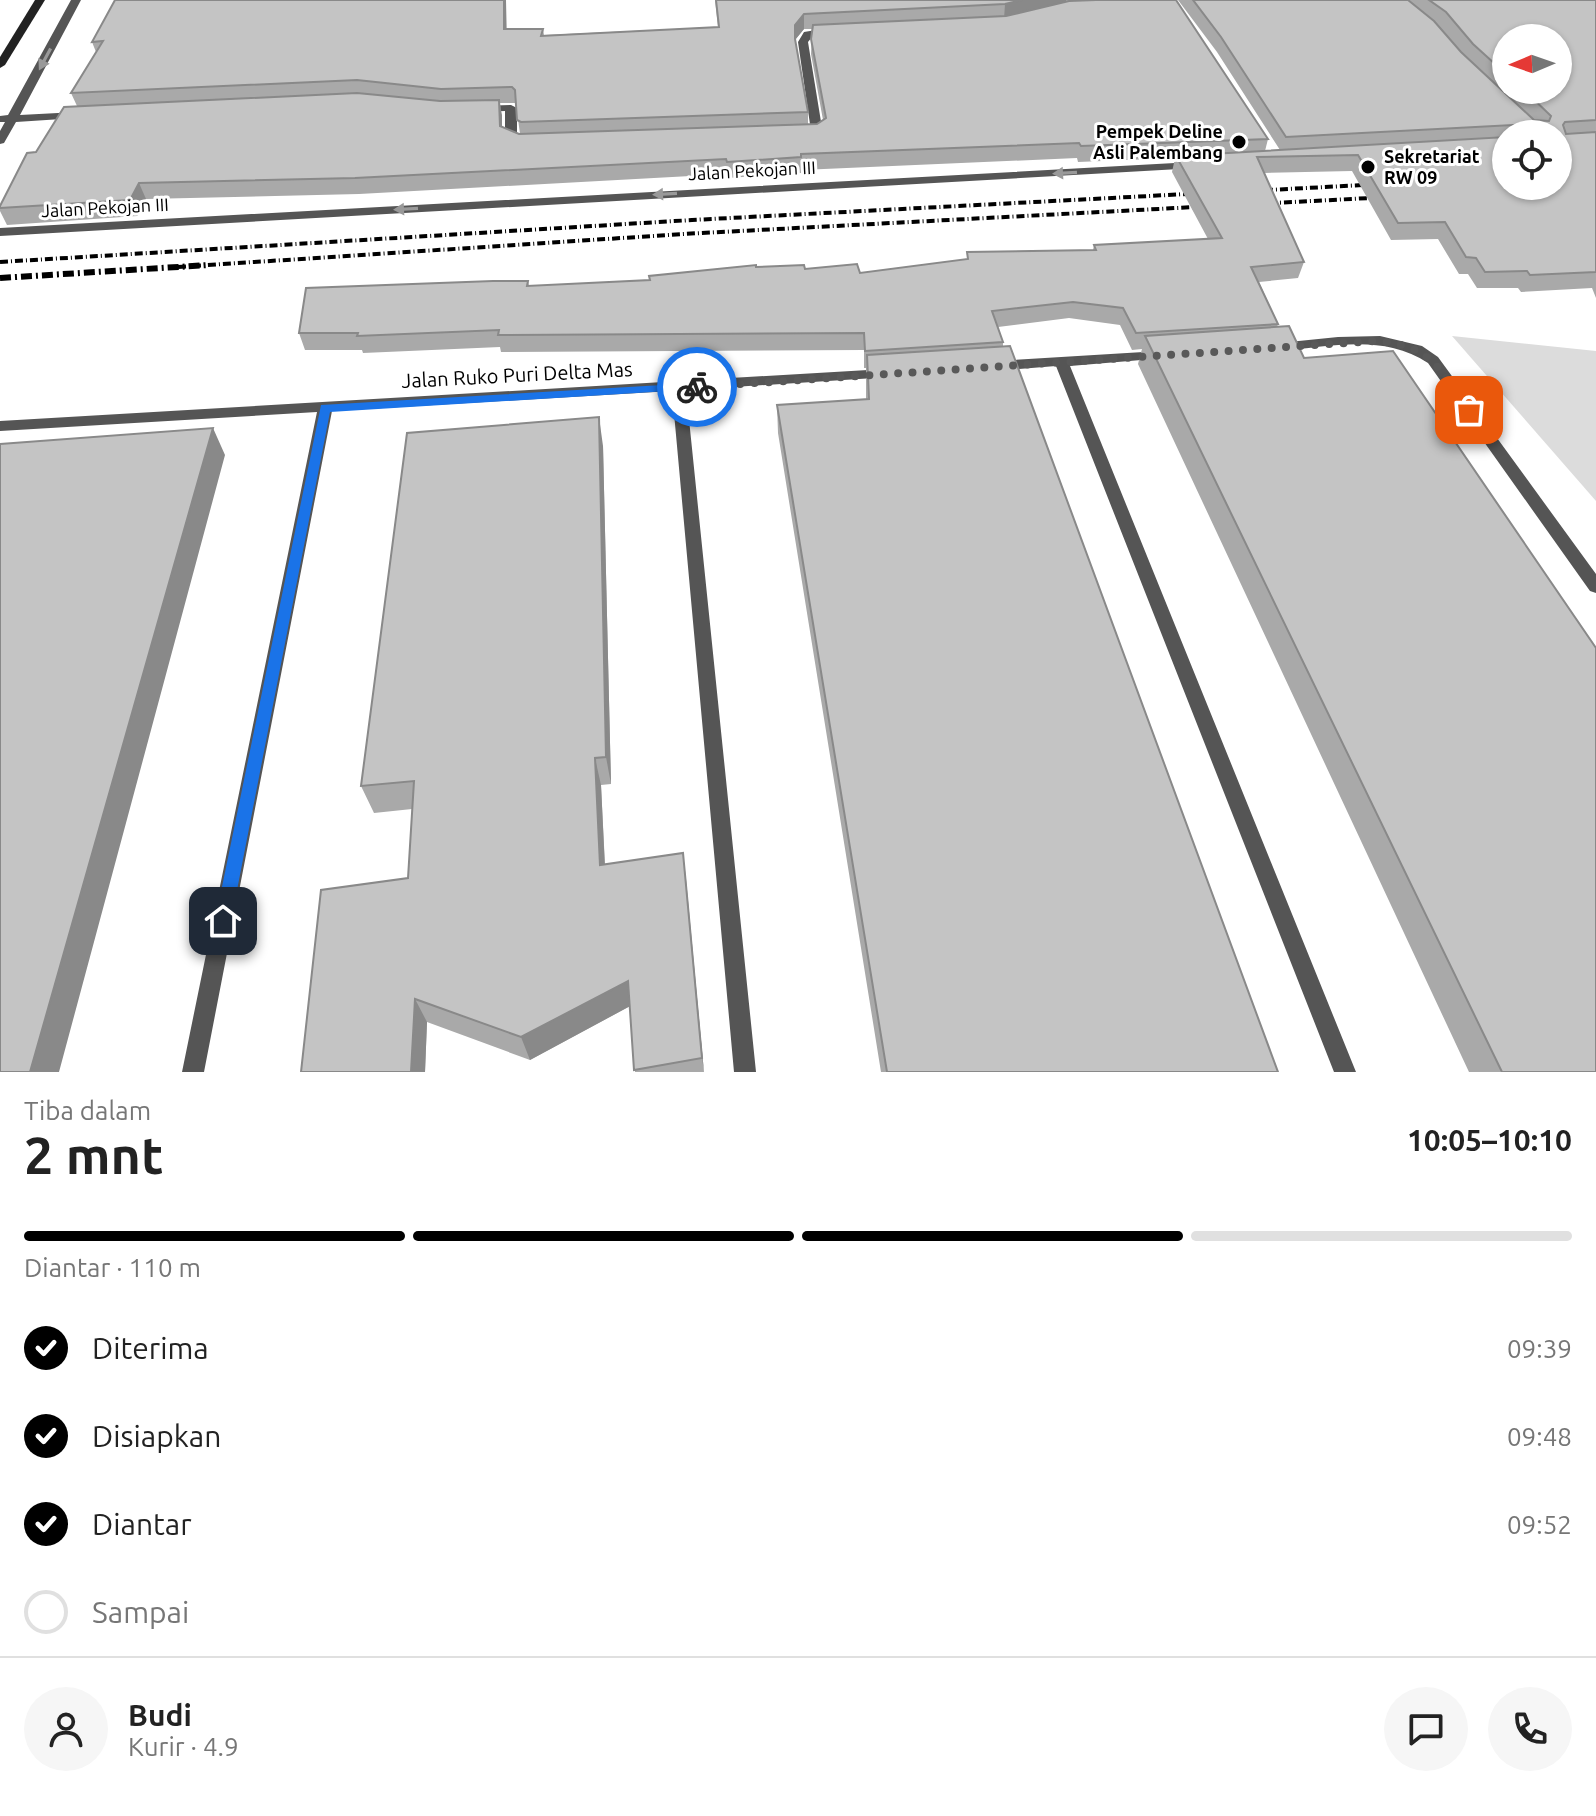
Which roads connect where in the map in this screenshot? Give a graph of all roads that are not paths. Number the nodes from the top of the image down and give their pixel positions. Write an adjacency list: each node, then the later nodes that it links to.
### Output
1 (40, 0): 4 (main road)
2 (76, 0): 7 (street, one-way to 7)
3 (841, 30): 8 (street)
4 (0, 65)
5 (467, 110): 10 (street)
6 (92, 114): 7 (street)
7 (6, 119): 9 (street)
8 (786, 135)
9 (0, 141)
10 (538, 144)
11 (1199, 165): 12 (street, Jalan Pekojan III, one-way to 12)
12 (0, 232)
13 (1265, 348): 21 (street)
14 (1171, 354): 15 (street)
15 (1061, 361): 16 (street); 24 (street)
16 (981, 367)
17 (902, 372): 18 (street, Jalan Ruko Puri Delta Mas)
18 (679, 388): 19 (street, Jalan Ruko Puri Delta Mas); 23 (street)
19 (325, 408): 20 (street, Jalan Ruko Puri Delta Mas); 22 (street)
20 (0, 426)
21 (1596, 587)
22 (193, 1072)
23 (745, 1072)
24 (1345, 1072)

